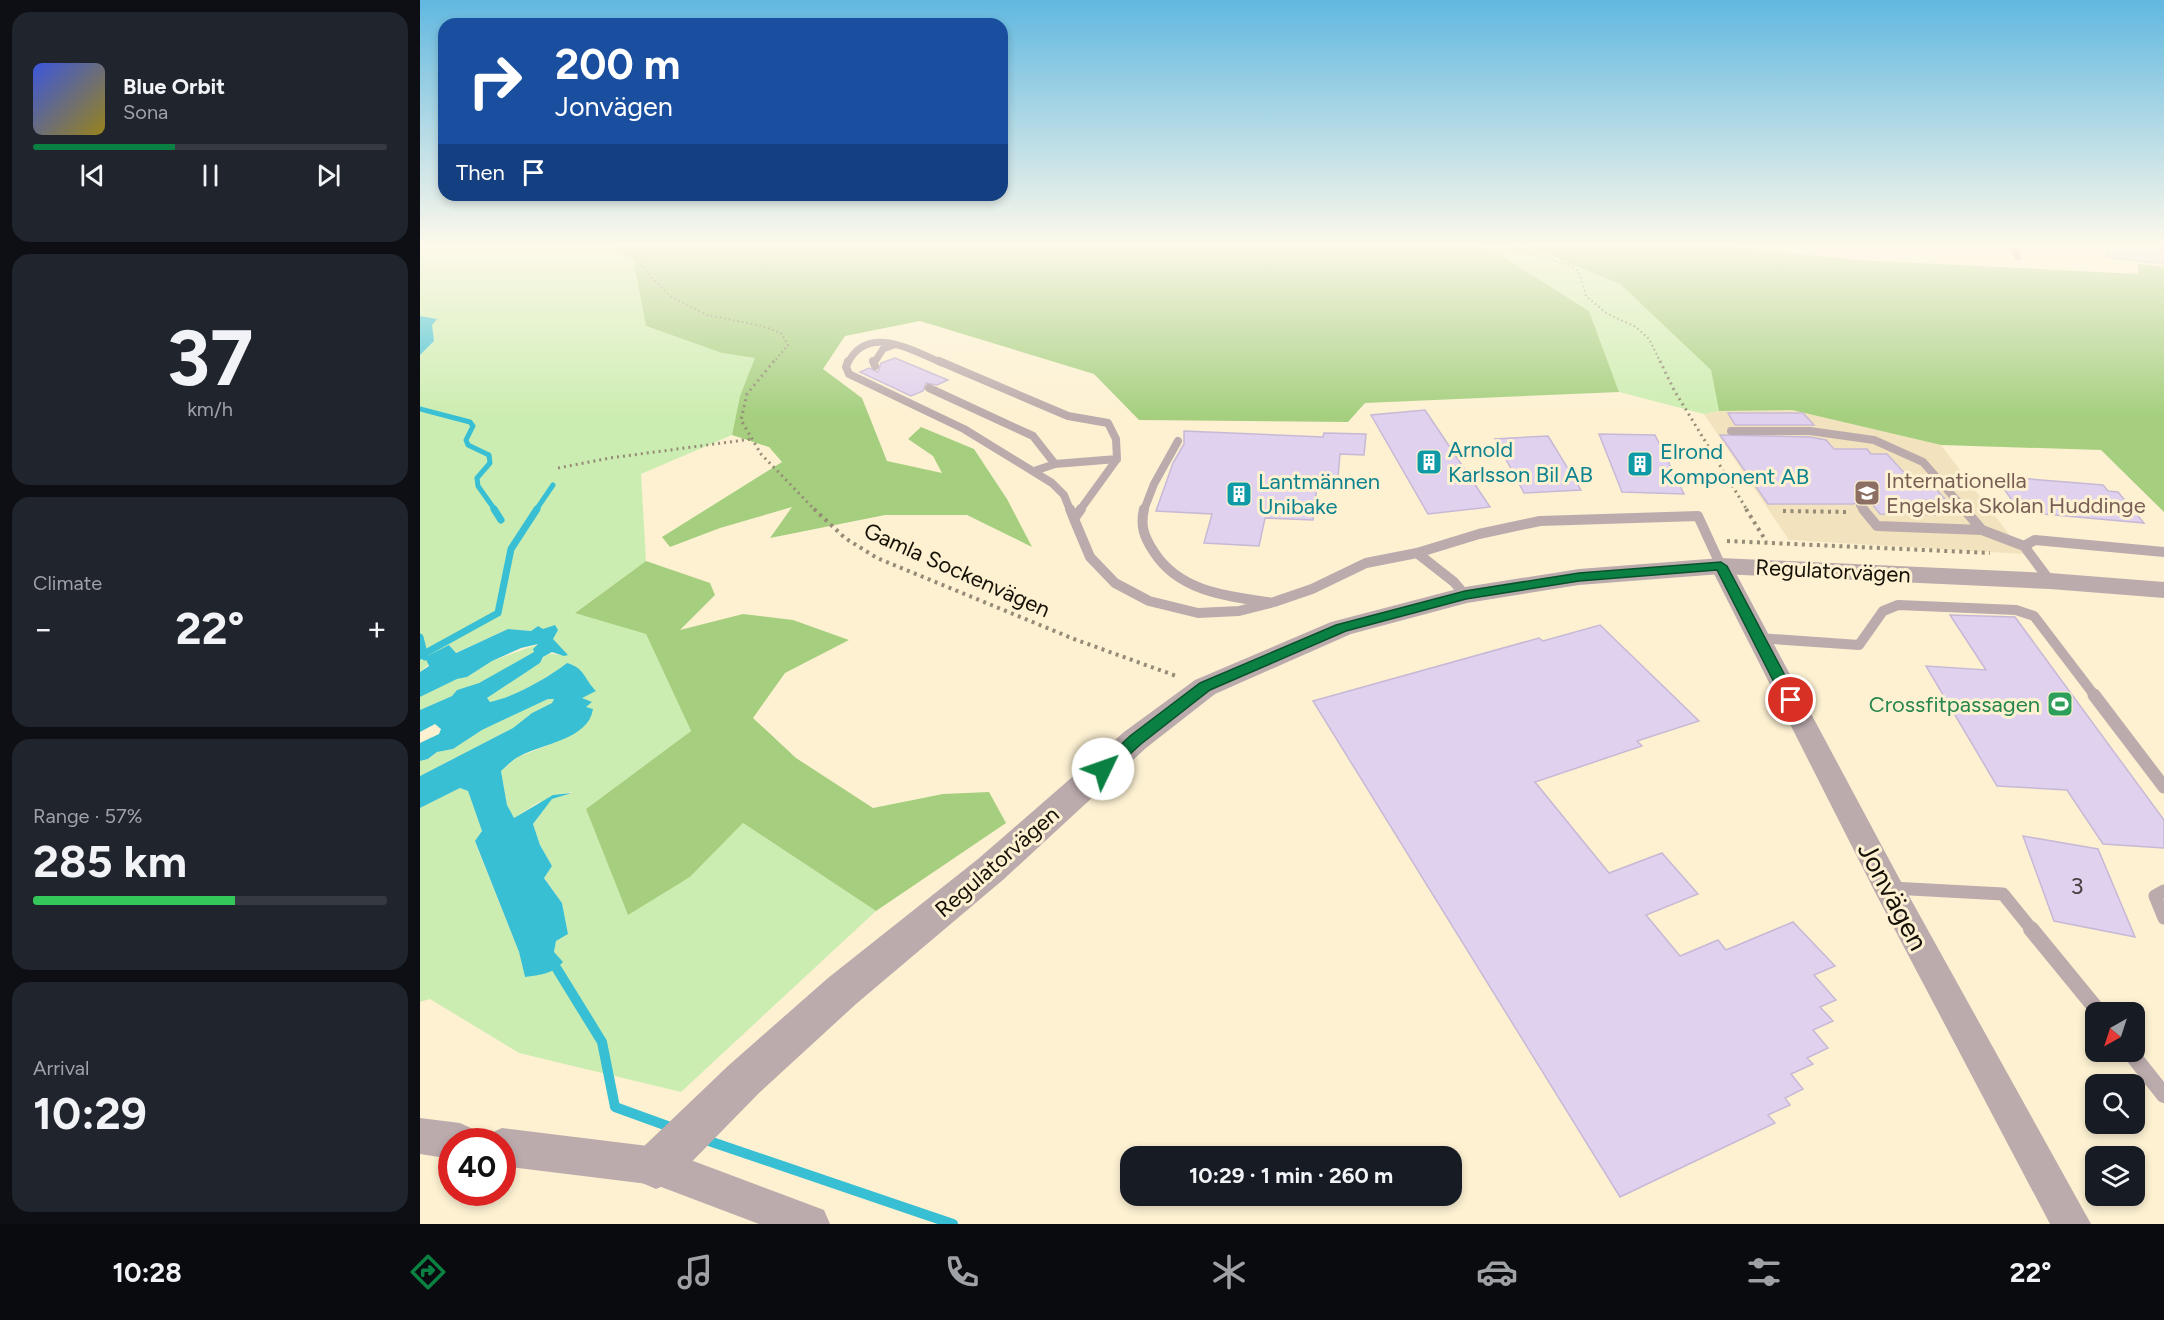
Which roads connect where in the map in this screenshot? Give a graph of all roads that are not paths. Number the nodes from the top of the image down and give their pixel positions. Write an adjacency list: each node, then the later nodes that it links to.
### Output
1 (905, 346): 2 (lane); 6 (lane); 8 (lane)
2 (875, 366)
3 (929, 388): 7 (lane)
4 (1731, 431): 11 (lane)
5 (1178, 441): 19 (lane)
6 (1117, 459): 7 (lane); 10 (lane)
7 (1055, 464): 8 (lane)
8 (1034, 471): 10 (lane)
9 (1863, 508): 11 (lane)
10 (1074, 519): 19 (lane)
11 (1982, 530): 12 (lane)
12 (2024, 546): 13 (lane); 16 (lane)
13 (2164, 552)
14 (1417, 553): 15 (lane); 18 (lane); 19 (lane)
15 (1715, 553): 16 (street, Regulatorvägen); 18 (street, Regulatorvägen); 20 (street, Jonvägen)
16 (2050, 581): 17 (street, Regulatorvägen)
17 (2164, 590)
18 (1465, 595): 31 (street, Regulatorvägen)
19 (1274, 602)
20 (1758, 638): 21 (lane); 22 (street, Jonvägen)
21 (2164, 787)
22 (1888, 888): 25 (lane); 33 (street, Jonvägen)
23 (2164, 891): 24 (lane)
24 (2164, 918)
25 (2091, 1002)
26 (2138, 1062): 27 (lane)
27 (2164, 1095)
28 (420, 1136): 29 (street)
29 (438, 1139)
30 (516, 1148): 31 (street)
31 (664, 1159): 32 (street)
32 (810, 1224)
33 (2071, 1224)

